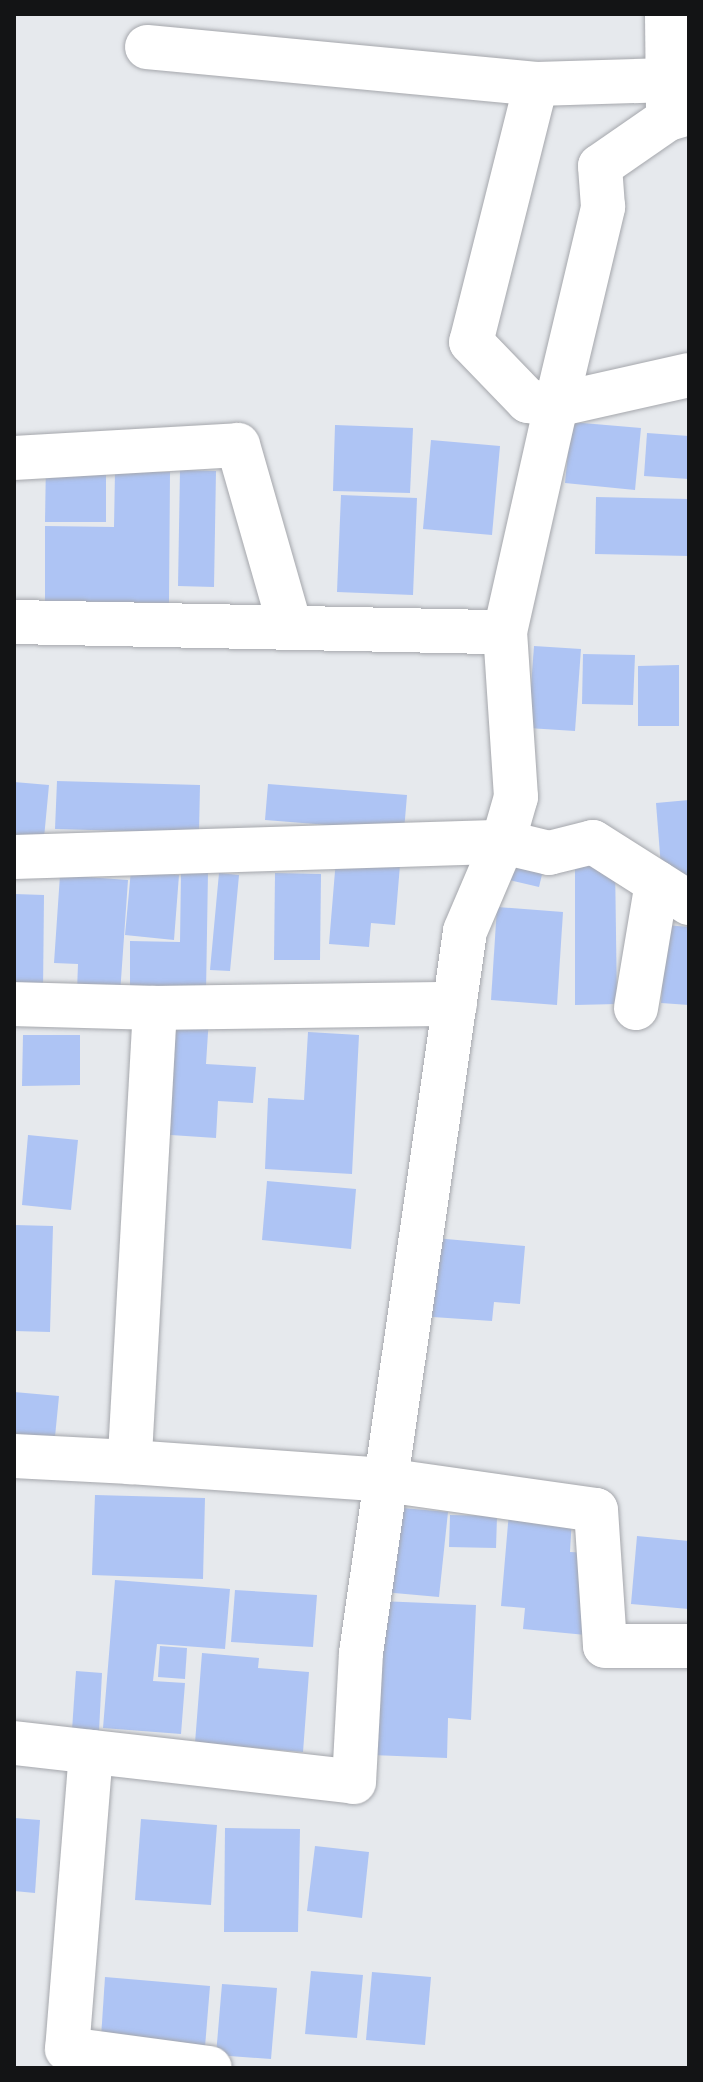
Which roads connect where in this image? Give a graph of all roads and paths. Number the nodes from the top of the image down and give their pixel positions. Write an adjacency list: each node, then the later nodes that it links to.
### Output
1 (667, 14): 4 (street)
2 (147, 47): 3 (street)
3 (536, 84): 4 (street); 6 (street)
4 (675, 104): 6 (street)
5 (689, 375): 6 (street)
6 (556, 405): 10 (street)
7 (14, 458): 9 (street)
8 (14, 622): 9 (street)
9 (290, 626): 10 (street)
10 (505, 632): 11 (street)
11 (503, 842): 12 (street); 13 (street); 15 (street)
12 (14, 857)
13 (673, 893): 17 (street)
14 (14, 1004): 16 (street)
15 (455, 1004): 16 (street); 20 (street)
16 (155, 1008): 19 (street)
17 (636, 1008)
18 (14, 1456): 19 (street)
19 (130, 1462): 20 (street)
20 (385, 1480): 21 (street); 23 (street)
21 (689, 1646)
22 (14, 1743): 23 (street)
23 (91, 1752): 24 (street)
24 (210, 2068)

